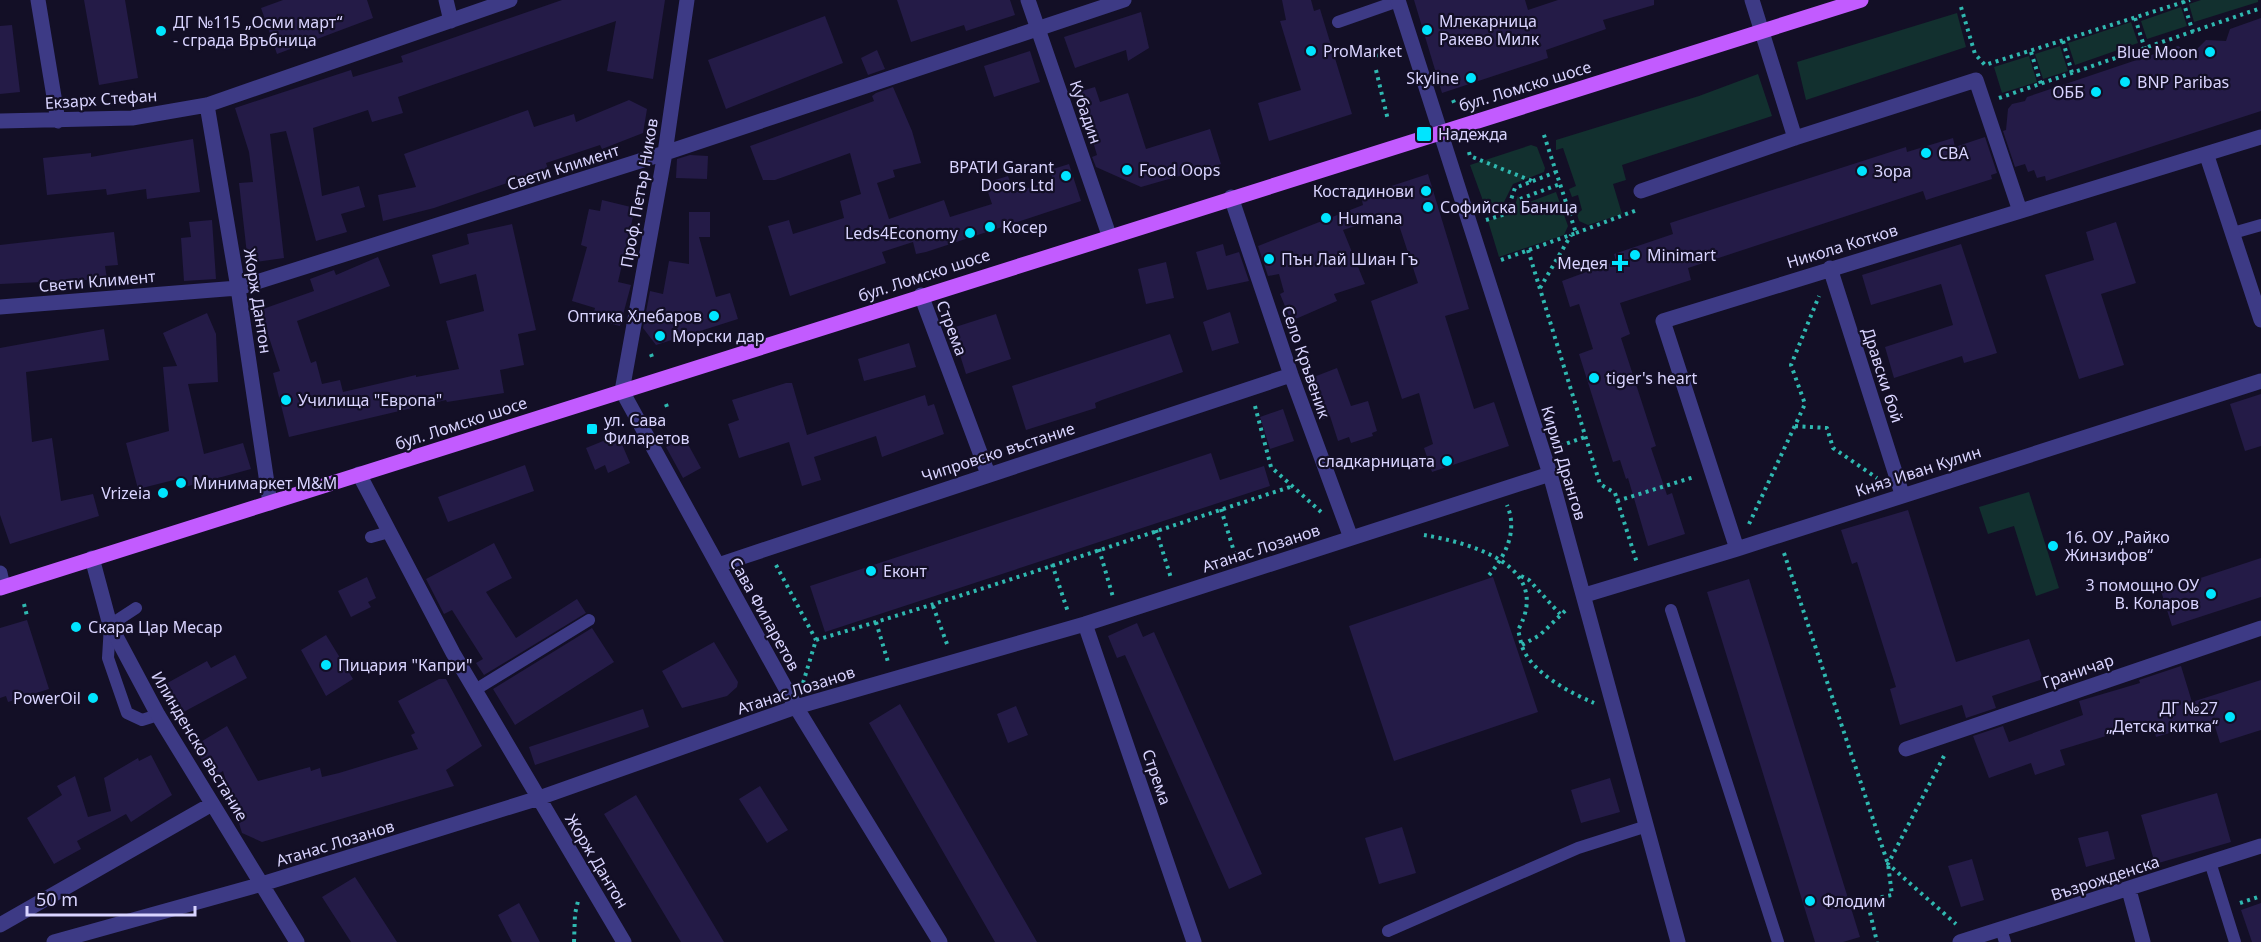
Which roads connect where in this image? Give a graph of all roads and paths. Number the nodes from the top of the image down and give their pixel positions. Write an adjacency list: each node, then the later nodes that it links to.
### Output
1 (38, 0): 32 (street)
2 (446, 0): 15 (street)
3 (510, 0): 15 (street, Екзарх Стефан)
4 (687, 0): 38 (street, Проф. Петър Ников)
5 (1028, 0): 17 (street, Кубадин)
6 (1124, 0): 17 (street, Свети Климент)
7 (1398, 0): 16 (lane); 33 (street, Кирил Дрангов)
8 (1752, 0): 18 (street)
9 (1861, 0): 18 (main road, бул. Ломско шосе)
10 (2190, 0): 11 (path)
11 (2183, 1): 14 (path); 19 (path)
12 (1961, 7): 22 (path)
13 (2261, 8): 19 (path)
14 (2135, 18): 20 (path); 21 (path)
15 (451, 21): 28 (street, Екзарх Стефан)
16 (1338, 22)
17 (1038, 28): 38 (street, Свети Климент); 51 (street, Кубадин)
18 (1761, 31): 33 (main road, бул. Ломско шосе); 36 (street)
19 (2193, 32): 21 (path)
20 (2063, 41): 22 (path); 24 (path)
21 (2145, 49): 24 (path)
22 (2031, 52): 25 (path)
23 (1376, 70): 30 (path)
24 (2072, 73): 25 (path)
25 (2041, 84): 27 (path)
26 (1453, 99): 29 (path)
27 (1984, 103): 36 (street); 46 (street)
28 (207, 105): 32 (street, Екзарх Стефан); 55 (street, Жорж Дантон)
29 (1455, 105)
30 (1388, 120)
31 (0, 121): 32 (street, Екзарх Стефан)
32 (58, 121)
33 (1442, 131): 44 (main road, бул. Ломско шосе); 47 (street, Кирил Дрангов)
34 (1543, 132): 40 (path)
35 (2261, 137): 39 (street, Никола Котков)
36 (1795, 138): 43 (street)
37 (1469, 152): 41 (path)
38 (665, 153): 55 (street, Свети Климент); 65 (street, Проф. Петър Ников)
39 (2207, 156): 46 (street, Никола Котков); 49 (street)
40 (1556, 172): 41 (path); 42 (path)
41 (1533, 181): 47 (path)
42 (1560, 184): 45 (path); 50 (path)
43 (1641, 191): 50 (path)
44 (1231, 197): 51 (main road, бул. Ломско шосе); 62 (street, Село Кръвеник)
45 (1520, 199)
46 (2020, 211): 54 (street, Никола Котков)
47 (1469, 225): 53 (street, Кирил Дрангов)
48 (2261, 225): 49 (lane)
49 (2233, 233): 59 (street)
50 (1573, 234): 52 (path); 56 (path)
51 (1109, 236): 57 (main road, бул. Ломско шосе)
52 (1528, 250): 53 (path); 56 (path)
53 (1482, 266): 68 (street, Кирил Дрангов)
54 (1830, 268): 66 (path); 69 (street, Никола Котков); 75 (street, Дравски бой)
55 (238, 288): 58 (street, Свети Климент); 77 (street, Жорж Дантон)
56 (1540, 289): 67 (path)
57 (921, 295): 65 (main road, бул. Ломско шосе); 71 (street, Стрема)
58 (0, 307)
59 (2261, 320)
60 (651, 354): 61 (path)
61 (653, 360)
62 (1291, 375): 64 (street, Чипровско въстание); 85 (street, Село Кръвеник)
63 (2261, 381): 75 (street, Княз Иван Кулин)
64 (1250, 387): 71 (street, Чипровско въстание); 73 (path)
65 (622, 391): 70 (main road, бул. Ломско шосе); 92 (street, Сава Филаретов)
66 (1794, 426): 75 (path); 88 (path)
67 (1585, 437): 68 (path); 76 (path)
68 (1543, 452): 72 (street, Кирил Дрангов)
69 (1712, 472): 76 (path); 88 (street, Никола Котков)
70 (359, 474): 77 (main road, бул. Ломско шосе); 82 (street, Жорж Дантон)
71 (988, 474): 86 (street, Чипровско въстание)
72 (1550, 474): 74 (street, Атанас Лозанов); 99 (street, Кирил Дрангов)
73 (1293, 486): 78 (path); 79 (path)
74 (1501, 490): 80 (street, Атанас Лозанов); 90 (path)
75 (1902, 494): 83 (street, Княз Иван Кулин)
76 (1617, 501): 96 (path)
77 (270, 503): 89 (main road, бул. Ломско шосе)
78 (1221, 510): 81 (path); 93 (path)
79 (1326, 516)
80 (1384, 527): 85 (street, Атанас Лозанов); 90 (path)
81 (1156, 530): 87 (path); 98 (path)
82 (388, 532): 84 (lane); 116 (street, Жорж Дантон)
83 (1779, 536): 88 (street, Княз Иван Кулин); 127 (path)
84 (370, 537)
85 (1351, 538): 93 (street, Атанас Лозанов)
86 (767, 548): 92 (street, Чипровско въстание); 112 (path)
87 (1099, 549): 91 (path); 104 (path)
88 (1737, 549): 96 (street, Княз Иван Кулин)
89 (92, 558): 97 (main road, бул. Ломско шосе); 109 (street, Илинденско въстание)
90 (1502, 560): 94 (path); 95 (path)
91 (1052, 564): 101 (path); 110 (path)
92 (718, 565): 117 (street, Сава Филаретов)
93 (1240, 574): 98 (street, Атанас Лозанов)
94 (1489, 575)
95 (1521, 576): 105 (path); 113 (path)
96 (1642, 578): 99 (street, Княз Иван Кулин)
97 (1, 583)
98 (1176, 595): 104 (street, Атанас Лозанов)
99 (1585, 595): 105 (path); 118 (street, Кирил Дрангов)
100 (24, 604): 106 (path)
101 (933, 606): 108 (path); 114 (path)
102 (136, 608): 109 (lane)
103 (1671, 610): 144 (lane)
104 (1119, 614): 110 (street, Атанас Лозанов)
105 (1560, 614): 113 (path)
106 (27, 615)
107 (589, 620): 116 (lane)
108 (876, 622): 112 (path); 115 (path)
109 (110, 625): 119 (street, Илинденско въстание); 119 (lane)
110 (1079, 626): 114 (street, Атанас Лозанов); 142 (street, Стрема)
111 (2261, 628): 120 (street, Граничар)
112 (816, 640): 117 (path)
113 (1522, 645): 118 (path)
114 (953, 662): 115 (street, Атанас Лозанов)
115 (893, 679): 117 (street, Атанас Лозанов)
116 (476, 690): 122 (street, Жорж Дантон)
117 (796, 707): 122 (street, Атанас Лозанов); 141 (street, Сава Филаретов)
118 (1617, 713): 124 (street, Кирил Дрангов)
119 (158, 716): 123 (street, Илинденско въстание)
120 (1957, 731): 121 (street, Граничар); 127 (path)
121 (1906, 749)
122 (539, 798): 128 (street, Жорж Дантон); 129 (street, Атанас Лозанов)
123 (212, 804): 129 (street, Илинденско въстание); 133 (street)
124 (1647, 826): 134 (lane); 143 (street, Кирил Дрангов)
125 (2261, 846): 126 (street, Възрожденска)
126 (2210, 862): 130 (street, Възрожденска); 132 (lane)
127 (1888, 864): 136 (path); 145 (path)
128 (585, 876): 139 (path); 140 (street, Жорж Дантон)
129 (262, 884): 137 (street, Атанас Лозанов); 138 (street, Илинденско въстание)
130 (2129, 890): 135 (street, Възрожденска); 146 (street)
131 (2261, 896): 132 (path)
132 (2225, 908): 147 (lane)
133 (0, 925)
134 (1388, 932)
135 (2003, 935): 136 (street, Възрожденска)
136 (1966, 940)
137 (54, 942)
138 (297, 942)
139 (574, 942)
140 (624, 942)
141 (940, 942)
142 (1194, 942)
143 (1678, 942)
144 (1778, 942)
145 (1877, 942)
146 (2143, 942)
147 (2235, 942)

